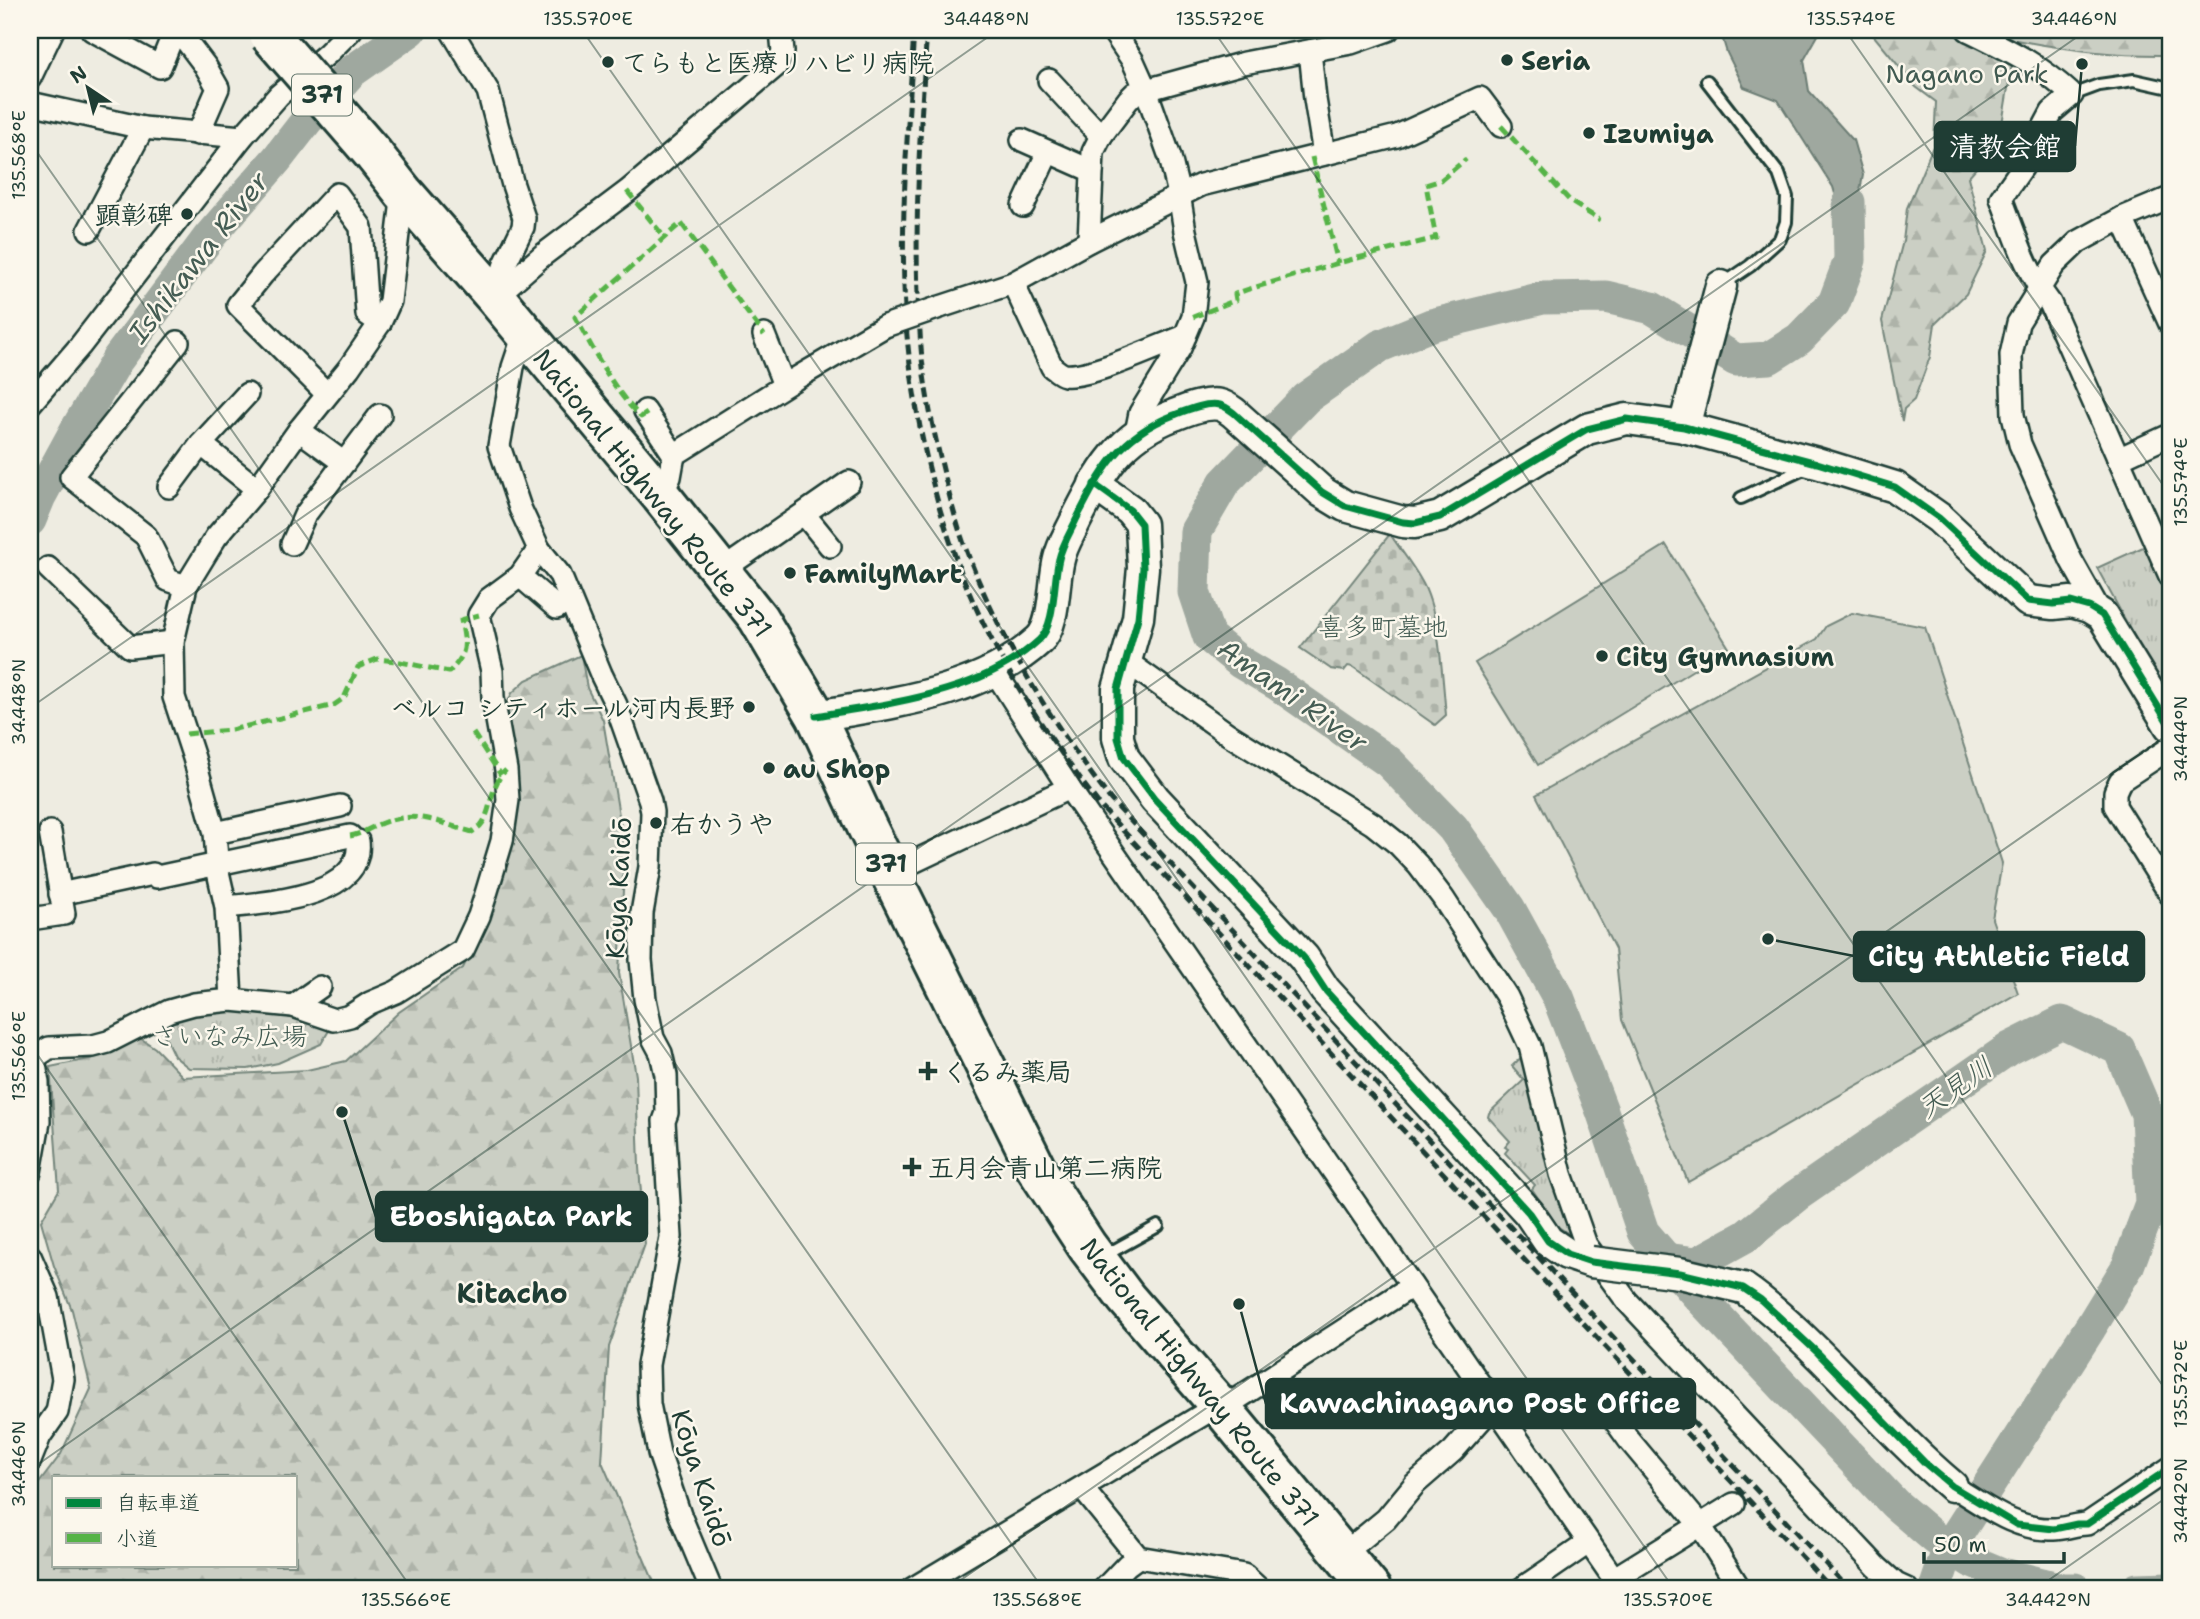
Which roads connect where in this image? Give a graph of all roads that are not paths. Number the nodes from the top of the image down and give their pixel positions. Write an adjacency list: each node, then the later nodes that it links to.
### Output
1 (53, 30): 12 (street)
2 (92, 30): 3 (street)
3 (177, 30): 21 (street)
4 (351, 30): 23 (street)
5 (450, 30): 38 (street)
6 (781, 30): 38 (street)
7 (1112, 30): 16 (street)
8 (1388, 30): 11 (street)
9 (1968, 30): 17 (street)
10 (267, 32): 28 (highway, National Highway Route 371 / 371, bridge)
11 (1310, 51): 16 (street); 26 (street)
12 (30, 78)
13 (1049, 80): 22 (street)
14 (1707, 80): 36 (lane)
15 (2170, 88): 17 (lane)
16 (1146, 90): 22 (street); 29 (street)
17 (2073, 95): 37 (street)
18 (30, 103): 20 (street)
19 (1501, 126): 26 (street)
20 (143, 128): 21 (street); 33 (street)
21 (198, 135): 23 (street)
22 (1101, 136): 27 (street)
23 (242, 137): 48 (street)
24 (1022, 140): 25 (street)
25 (1048, 152): 27 (street); 31 (street)
26 (1324, 154): 29 (street)
27 (1092, 171): 34 (street)
28 (403, 191): 38 (highway, National Highway Route 371 / 371); 39 (street)
29 (1180, 194): 34 (street); 43 (street)
30 (2170, 198): 32 (street)
31 (1023, 206)
32 (2122, 218): 37 (street); 40 (street)
33 (89, 230)
34 (1089, 241): 35 (street)
35 (1013, 284): 43 (street); 45 (street, bridge)
36 (1721, 286): 51 (street)
37 (2039, 289): 57 (street); 76 (street)
38 (495, 297): 41 (highway, National Highway Route 371 / 371)
39 (380, 323): 47 (street); 47 (street)
40 (2170, 324)
41 (524, 334): 64 (highway, National Highway Route 371 / 371); 69 (street, Kōya Kaidō)
42 (764, 335): 45 (street)
43 (1185, 336): 53 (street)
44 (178, 342): 74 (street)
45 (785, 385): 56 (street)
46 (247, 394): 55 (street)
47 (327, 394): 52 (street)
48 (30, 404)
49 (645, 411): 56 (street)
50 (380, 415): 58 (street)
51 (1686, 417): 53 (street); 59 (street)
52 (299, 430): 58 (street); 63 (street)
53 (1136, 433): 61 (street)
54 (2170, 435): 57 (street)
55 (201, 444): 62 (street); 63 (street)
56 (674, 455): 64 (street)
57 (2118, 459): 73 (street)
58 (344, 463): 67 (street)
59 (1817, 463): 65 (lane); 76 (street)
60 (849, 482): 66 (street)
61 (1094, 484): 78 (street); 79 (street)
62 (169, 487)
63 (257, 489): 74 (street)
64 (661, 496): 71 (highway, National Highway Route 371 / 371)
65 (1741, 498)
66 (804, 514): 68 (street); 71 (street)
67 (292, 544)
68 (830, 546)
69 (539, 549): 72 (street); 116 (street, Kōya Kaidō)
70 (48, 568): 77 (street)
71 (721, 572): 80 (highway, National Highway Route 371 / 371)
72 (520, 576): 75 (street); 95 (street)
73 (2170, 576)
74 (186, 586): 77 (street)
75 (557, 608)
76 (2102, 615): 81 (street)
77 (173, 642): 86 (street)
78 (1126, 661): 107 (street, bridge); 115 (street)
79 (994, 670): 80 (street); 83 (street)
80 (816, 716): 88 (highway, National Highway Route 371 / 371)
81 (2170, 726)
82 (2170, 748): 90 (street)
83 (1069, 788): 88 (street); 100 (street)
84 (340, 806): 86 (street)
85 (50, 832): 89 (street)
86 (215, 833): 87 (street)
87 (219, 863): 89 (street); 91 (street); 91 (street)
88 (890, 873): 99 (highway, National Highway Route 371 / 371)
89 (60, 894): 92 (street)
90 (2170, 894)
91 (226, 907): 94 (street)
92 (30, 919)
93 (320, 987): 95 (street)
94 (231, 1000): 95 (street); 96 (street)
95 (293, 1006)
96 (30, 1172)
97 (1157, 1226): 99 (lane)
98 (30, 1255): 101 (street)
99 (1096, 1260): 103 (highway, National Highway Route 371 / 371)
100 (1412, 1286): 103 (street); 104 (street)
101 (36, 1291): 105 (street)
102 (1595, 1393): 110 (street)
103 (1219, 1405): 108 (street); 112 (highway, National Highway Route 371 / 371)
104 (1493, 1405): 111 (street); 112 (street)
105 (30, 1461)
106 (2170, 1468): 107 (street)
107 (1952, 1486)
108 (1082, 1488): 113 (street); 117 (street)
109 (1734, 1504): 110 (street)
110 (1700, 1525): 114 (street); 122 (street)
111 (1588, 1543): 114 (street); 121 (street)
112 (1342, 1555): 120 (highway, National Highway Route 371 / 371)
113 (1138, 1557): 118 (street); 119 (street)
114 (1617, 1584)
115 (1901, 1586)
116 (711, 1589)
117 (912, 1589)
118 (1104, 1589)
119 (1257, 1589)
120 (1371, 1589)
121 (1521, 1589)
122 (1740, 1589)

